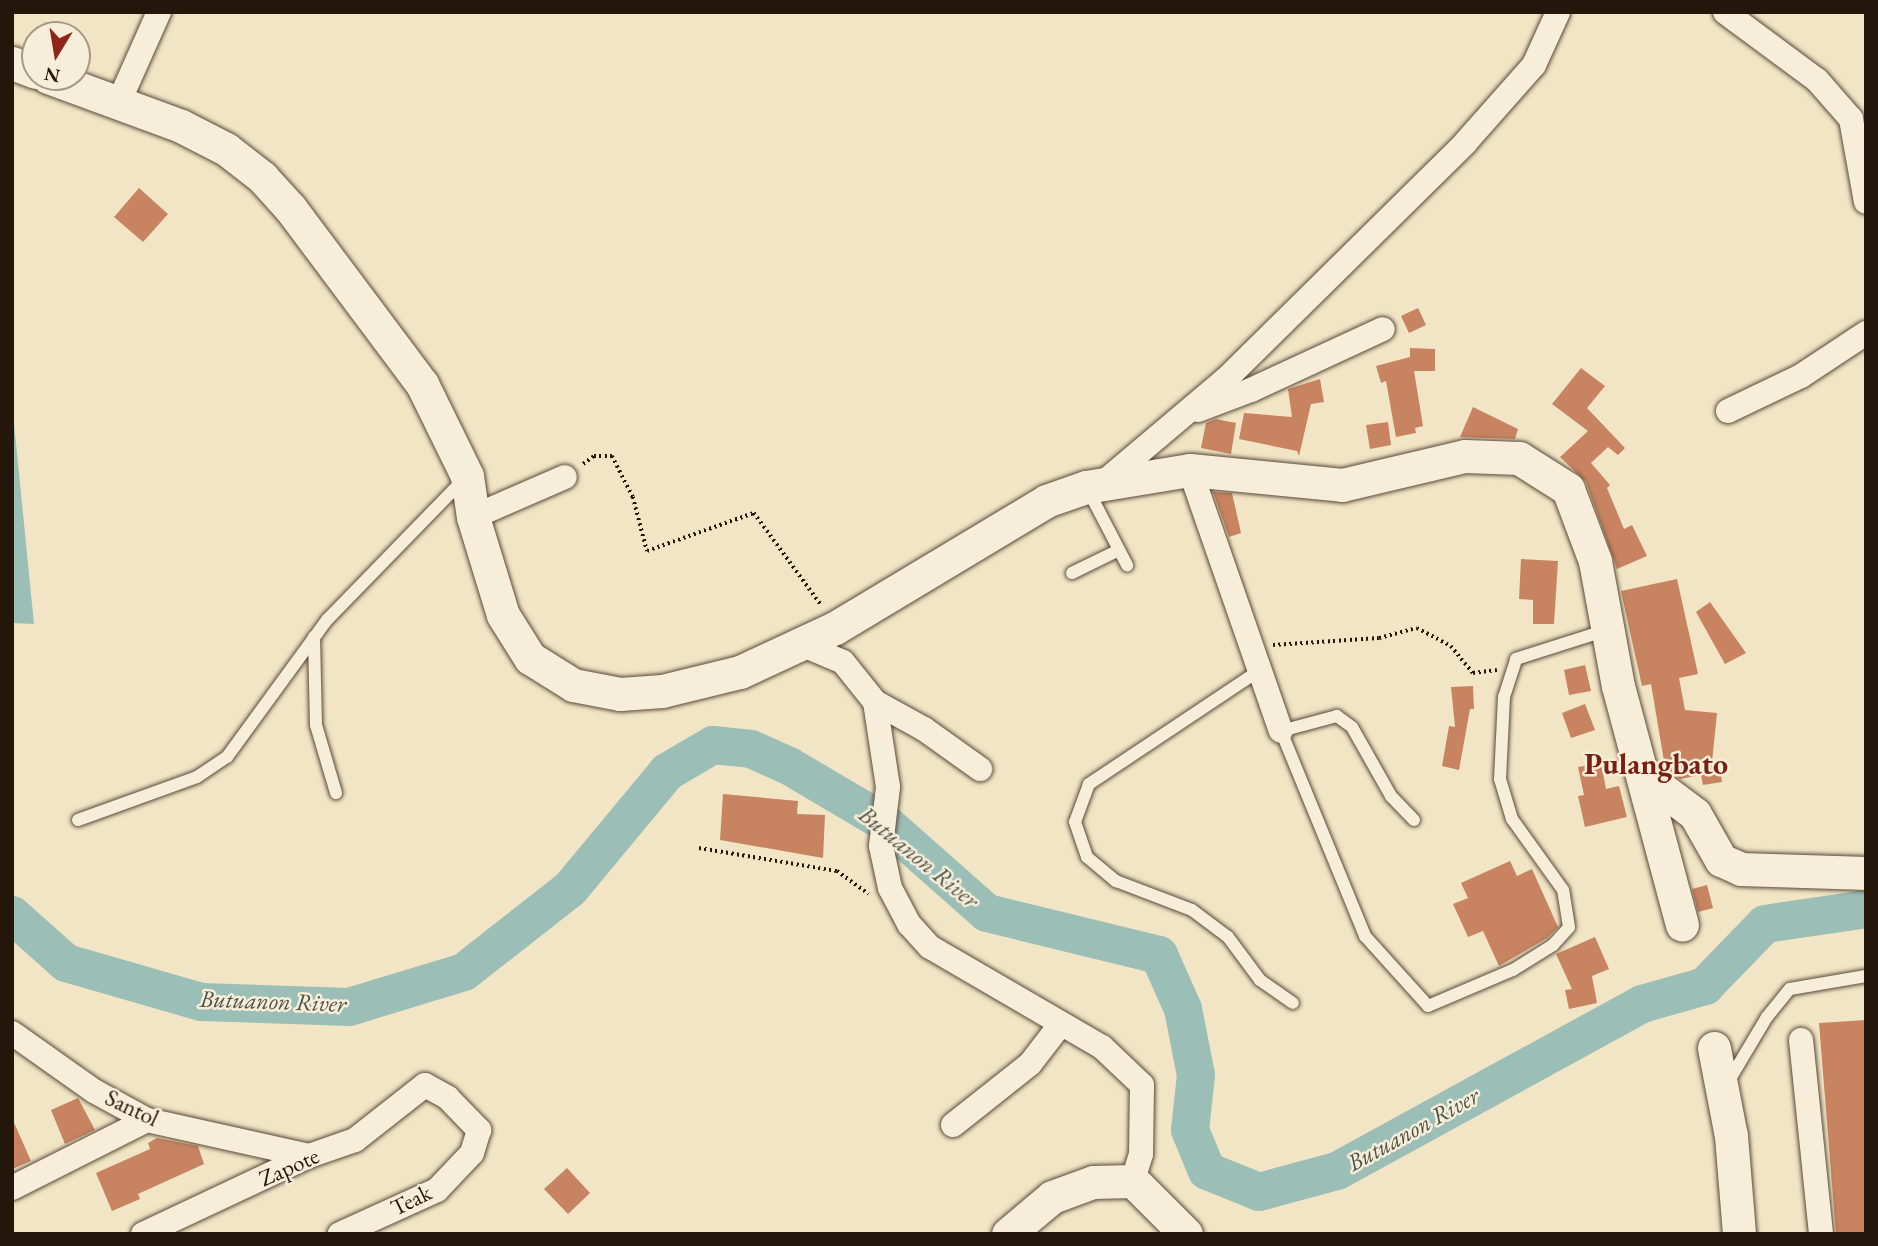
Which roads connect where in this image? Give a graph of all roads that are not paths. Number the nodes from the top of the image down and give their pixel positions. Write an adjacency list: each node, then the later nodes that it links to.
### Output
1 (159, 12): 5 (street)
2 (1558, 12): 11 (street)
3 (1725, 12): 6 (street)
4 (84, 91): 5 (street)
5 (118, 104): 13 (street)
6 (1858, 119): 7 (street)
7 (1866, 202)
8 (1383, 328): 11 (street)
9 (1866, 333): 10 (street)
10 (1728, 411)
11 (1186, 413): 15 (street)
12 (1190, 470): 15 (street); 20 (street); 23 (street)
13 (467, 476): 16 (street); 21 (lane)
14 (565, 477): 16 (street)
15 (1094, 485): 17 (lane); 22 (street)
16 (473, 517): 22 (street)
17 (1119, 550): 18 (lane); 19 (lane)
18 (1127, 565)
19 (1072, 573)
20 (1607, 630): 25 (lane); 27 (street)
21 (314, 636): 28 (lane); 29 (lane)
22 (803, 645): 24 (street)
23 (1260, 670): 25 (street); 34 (lane)
24 (875, 702): 26 (street); 35 (street)
25 (1281, 731): 30 (lane)
26 (980, 769)
27 (1643, 775): 31 (street); 32 (street)
28 (336, 793)
29 (78, 820)
30 (1414, 820)
31 (1866, 873)
32 (1682, 925)
33 (1866, 976): 40 (lane)
34 (1293, 1003)
35 (1060, 1025): 42 (street); 44 (street)
36 (15, 1038): 41 (street, Santol)
37 (1801, 1040): 51 (street)
38 (1714, 1048): 40 (street)
39 (425, 1085): 43 (street, Zapote); 47 (street, Teak)
40 (1724, 1098): 50 (street)
41 (147, 1120): 43 (street, Santol); 45 (street)
42 (953, 1125)
43 (309, 1156): 46 (street, Zapote)
44 (1133, 1181): 48 (street); 49 (street)
45 (12, 1188)
46 (144, 1234)
47 (340, 1234)
48 (1008, 1234)
49 (1186, 1234)
50 (1739, 1234)
51 (1821, 1234)

